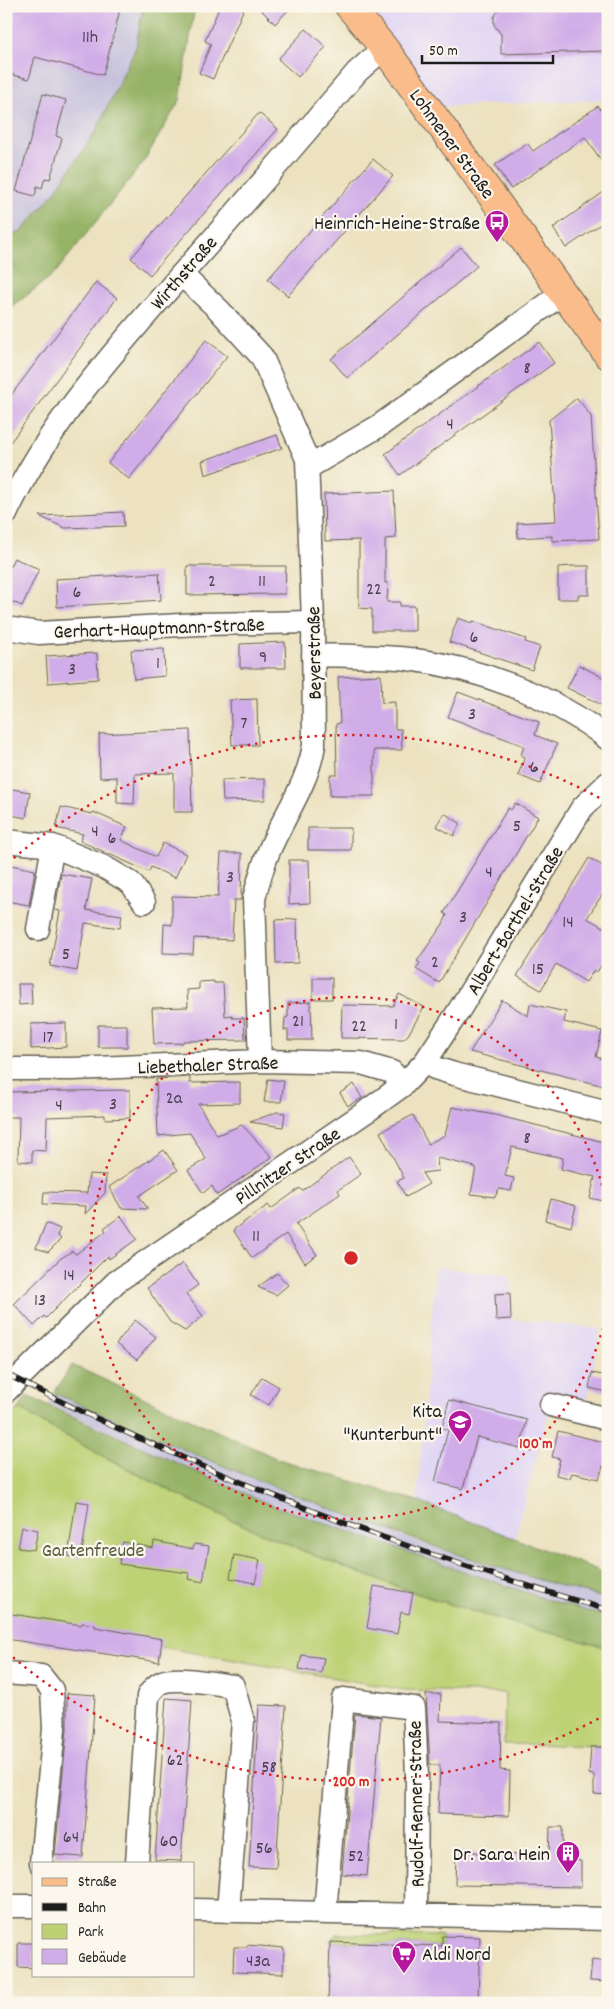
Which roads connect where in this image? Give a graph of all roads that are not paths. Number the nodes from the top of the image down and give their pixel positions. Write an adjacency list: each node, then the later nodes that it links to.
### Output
1 (349, 6): 2 (main road, Lohmener Straße)
2 (384, 48): 3 (street, Wirthstraße); 4 (main road, Lohmener Straße)
3 (182, 274): 6 (street, Beyerstraße); 7 (street, Wirthstraße)
4 (563, 293): 5 (main road, Lohmener Straße); 6 (street)
5 (608, 355)
6 (309, 467): 8 (street, Beyerstraße)
7 (6, 514)
8 (313, 622): 9 (street, Gerhart-Hauptmann-Straße); 10 (street, Beyerstraße)
9 (6, 628)
10 (313, 655): 11 (street); 17 (street, Beyerstraße)
11 (608, 739)
12 (608, 783): 18 (street, Albert-Barthel-Straße)
13 (6, 840): 14 (street)
14 (53, 846): 15 (street); 16 (street)
15 (144, 902)
16 (38, 929)
17 (260, 1061): 19 (street, Liebethaler Straße); 20 (street, Liebethaler Straße)
18 (425, 1062): 20 (street, Pillnitzer Straße); 21 (street)
19 (6, 1069)
20 (403, 1085): 22 (street, Pillnitzer Straße)
21 (608, 1113)
22 (6, 1392)
23 (551, 1406): 24 (street)
24 (608, 1419)
25 (6, 1673): 26 (street)
26 (41, 1862)
27 (137, 1862): 31 (street)
28 (32, 1904): 29 (street)
29 (6, 1906)
30 (195, 1910): 31 (street, Rudolf-Renner-Straße)
31 (228, 1911): 32 (street, Rudolf-Renner-Straße)
32 (325, 1913): 33 (street, Rudolf-Renner-Straße); 33 (street, Rudolf-Renner-Straße)
33 (416, 1915): 34 (street, Rudolf-Renner-Straße)
34 (608, 1919)

